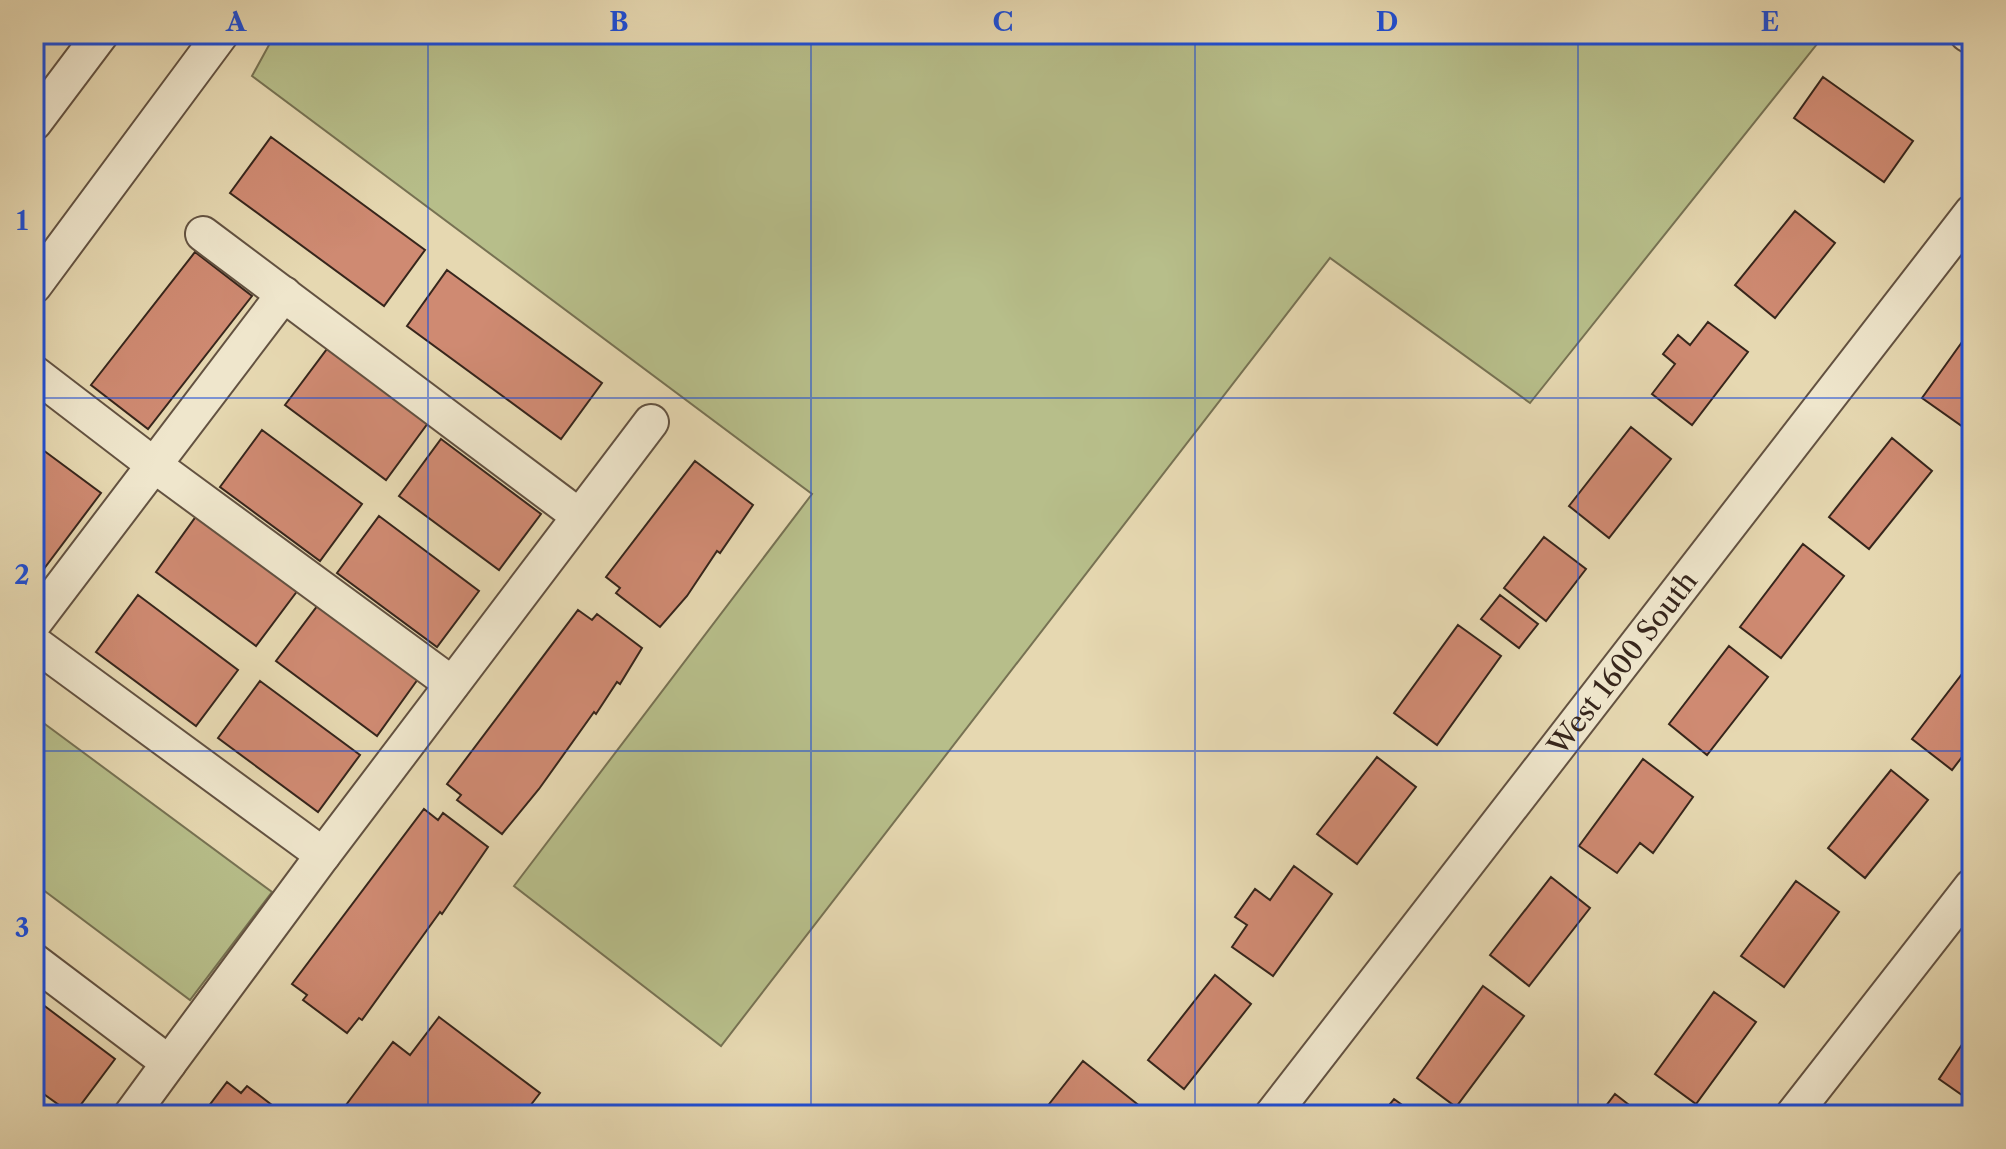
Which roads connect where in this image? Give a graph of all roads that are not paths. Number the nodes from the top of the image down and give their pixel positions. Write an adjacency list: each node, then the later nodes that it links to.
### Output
1 (101, 34): 3 (street)
2 (221, 34): 6 (street)
3 (34, 123)
4 (1972, 212): 21 (street, West 1600 South)
5 (203, 234): 7 (street)
6 (34, 286)
7 (284, 294): 10 (street); 11 (street)
8 (34, 373): 10 (street)
9 (651, 422): 11 (street)
10 (154, 465): 12 (street); 14 (street)
11 (579, 516): 14 (street)
12 (34, 623)
13 (34, 643): 15 (street)
14 (452, 684): 15 (street)
15 (323, 855): 18 (street)
16 (1972, 886): 19 (street)
17 (34, 961): 18 (street)
18 (169, 1063): 20 (street)
19 (1808, 1110)
20 (131, 1115)
21 (1272, 1115)

